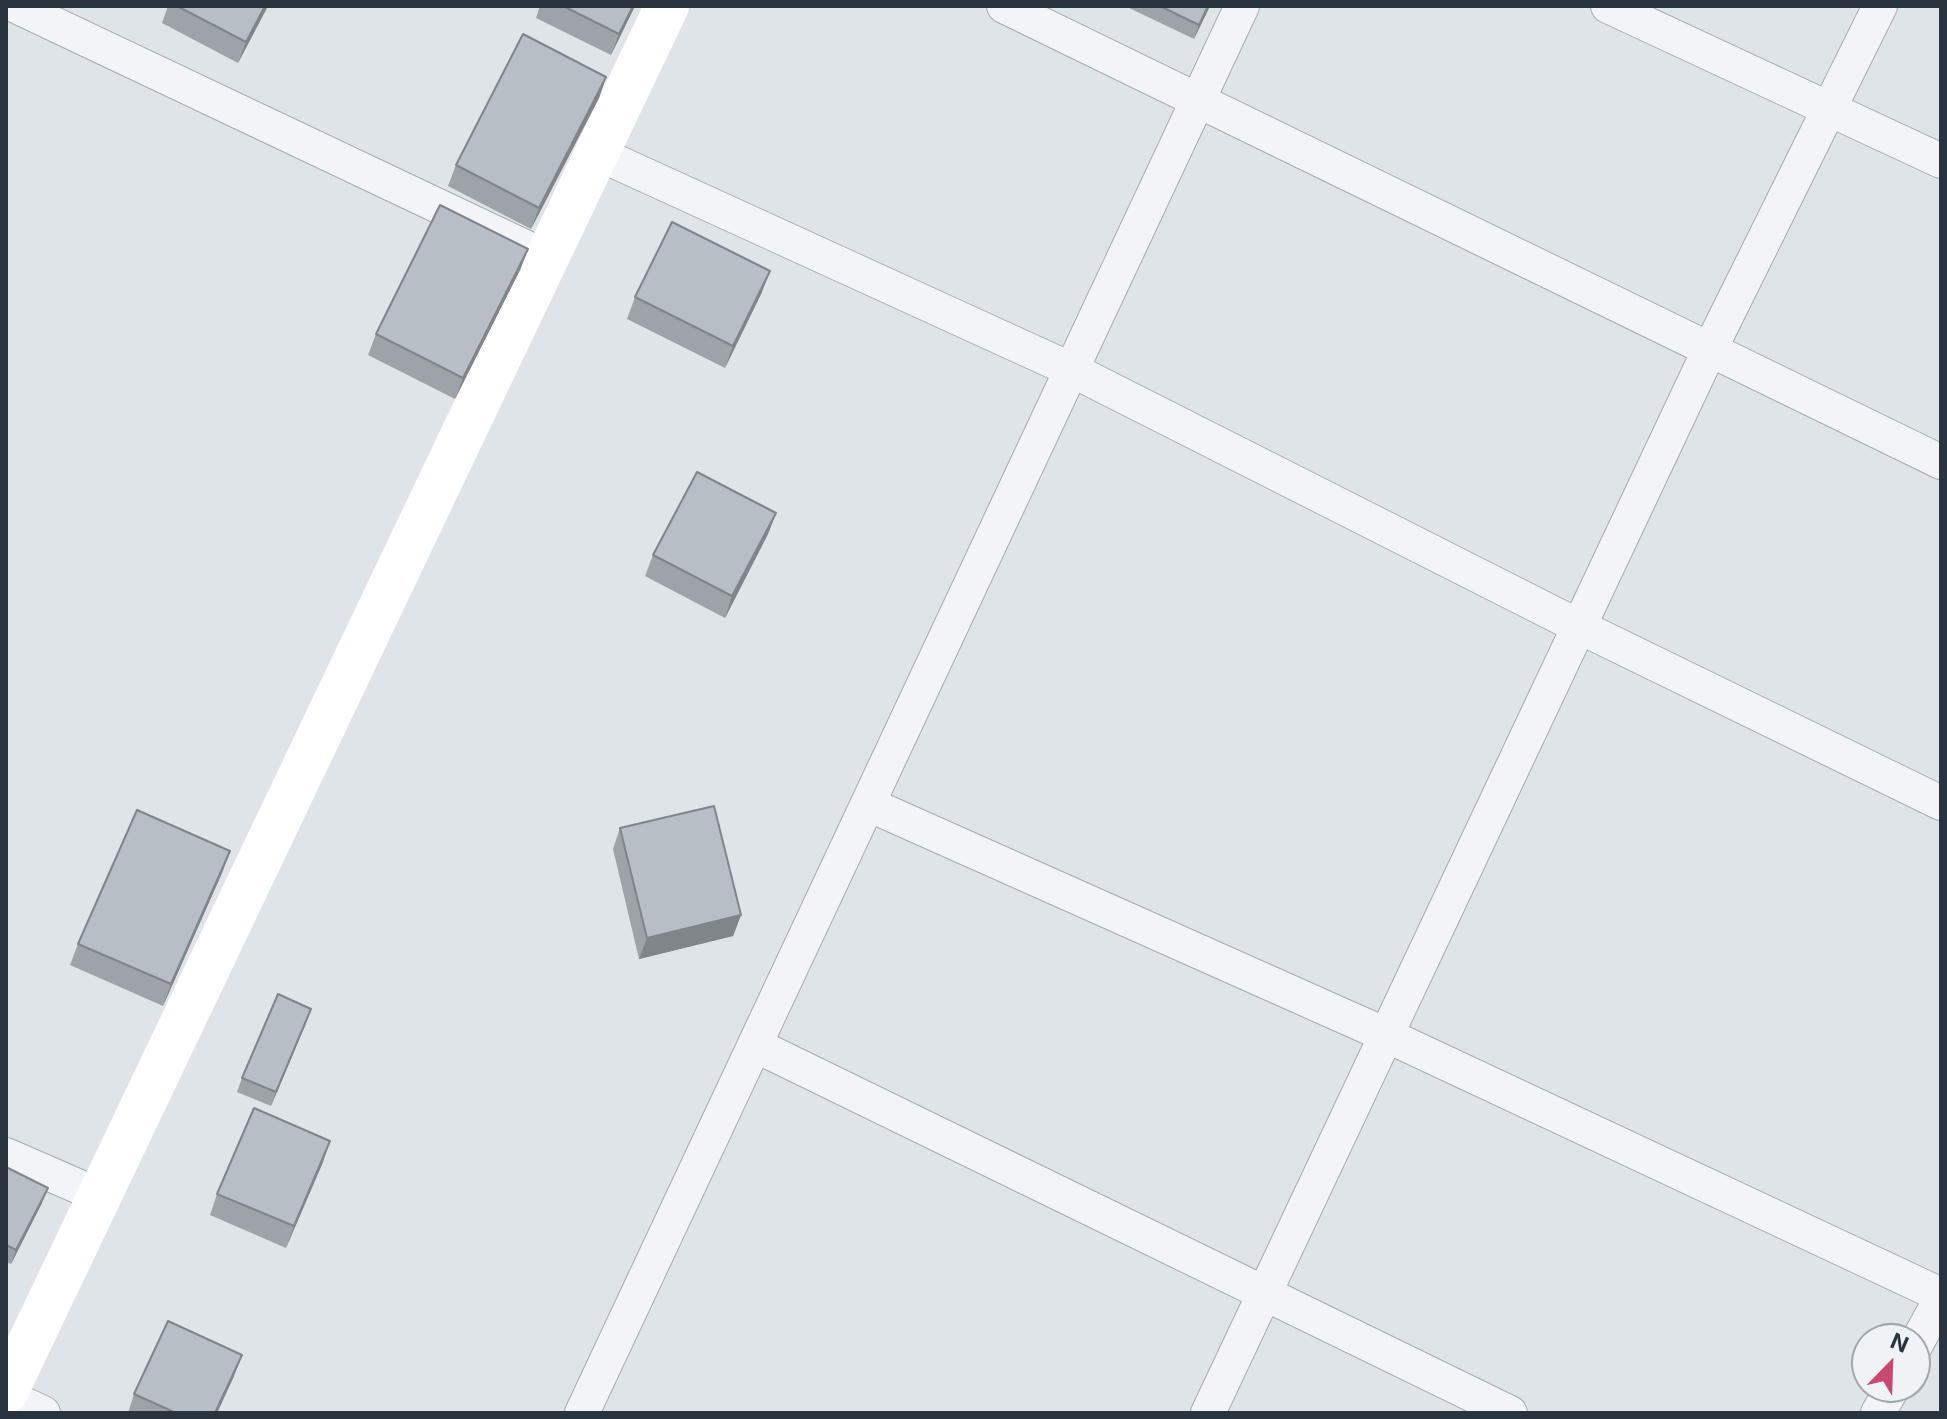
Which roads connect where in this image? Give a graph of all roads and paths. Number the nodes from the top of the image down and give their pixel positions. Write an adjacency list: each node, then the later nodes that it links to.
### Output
1 (16, 6): 11 (street)
2 (667, 6): 9 (main road)
3 (1004, 6): 7 (street)
4 (1242, 6): 7 (street)
5 (1608, 6): 8 (street)
6 (1880, 6): 8 (street)
7 (1197, 102): 12 (street); 13 (street)
8 (1828, 111): 10 (street); 12 (street)
9 (597, 153): 11 (main road); 13 (street)
10 (1941, 161)
11 (548, 258): 21 (main road)
12 (1709, 351): 14 (street); 15 (street)
13 (1072, 370): 15 (street); 17 (street)
14 (1941, 462)
15 (1578, 626): 16 (street); 18 (street)
16 (1941, 803)
17 (868, 804): 18 (street); 19 (street)
18 (1386, 1035): 22 (street); 23 (street)
19 (755, 1045): 22 (street); 27 (street)
20 (6, 1155): 21 (street)
21 (98, 1195): 25 (main road)
22 (1264, 1293): 28 (street); 29 (street)
23 (1941, 1297): 24 (street)
24 (1927, 1323)
25 (6, 1394): 26 (street)
26 (43, 1413)
27 (582, 1413)
28 (1208, 1413)
29 (1510, 1413)

